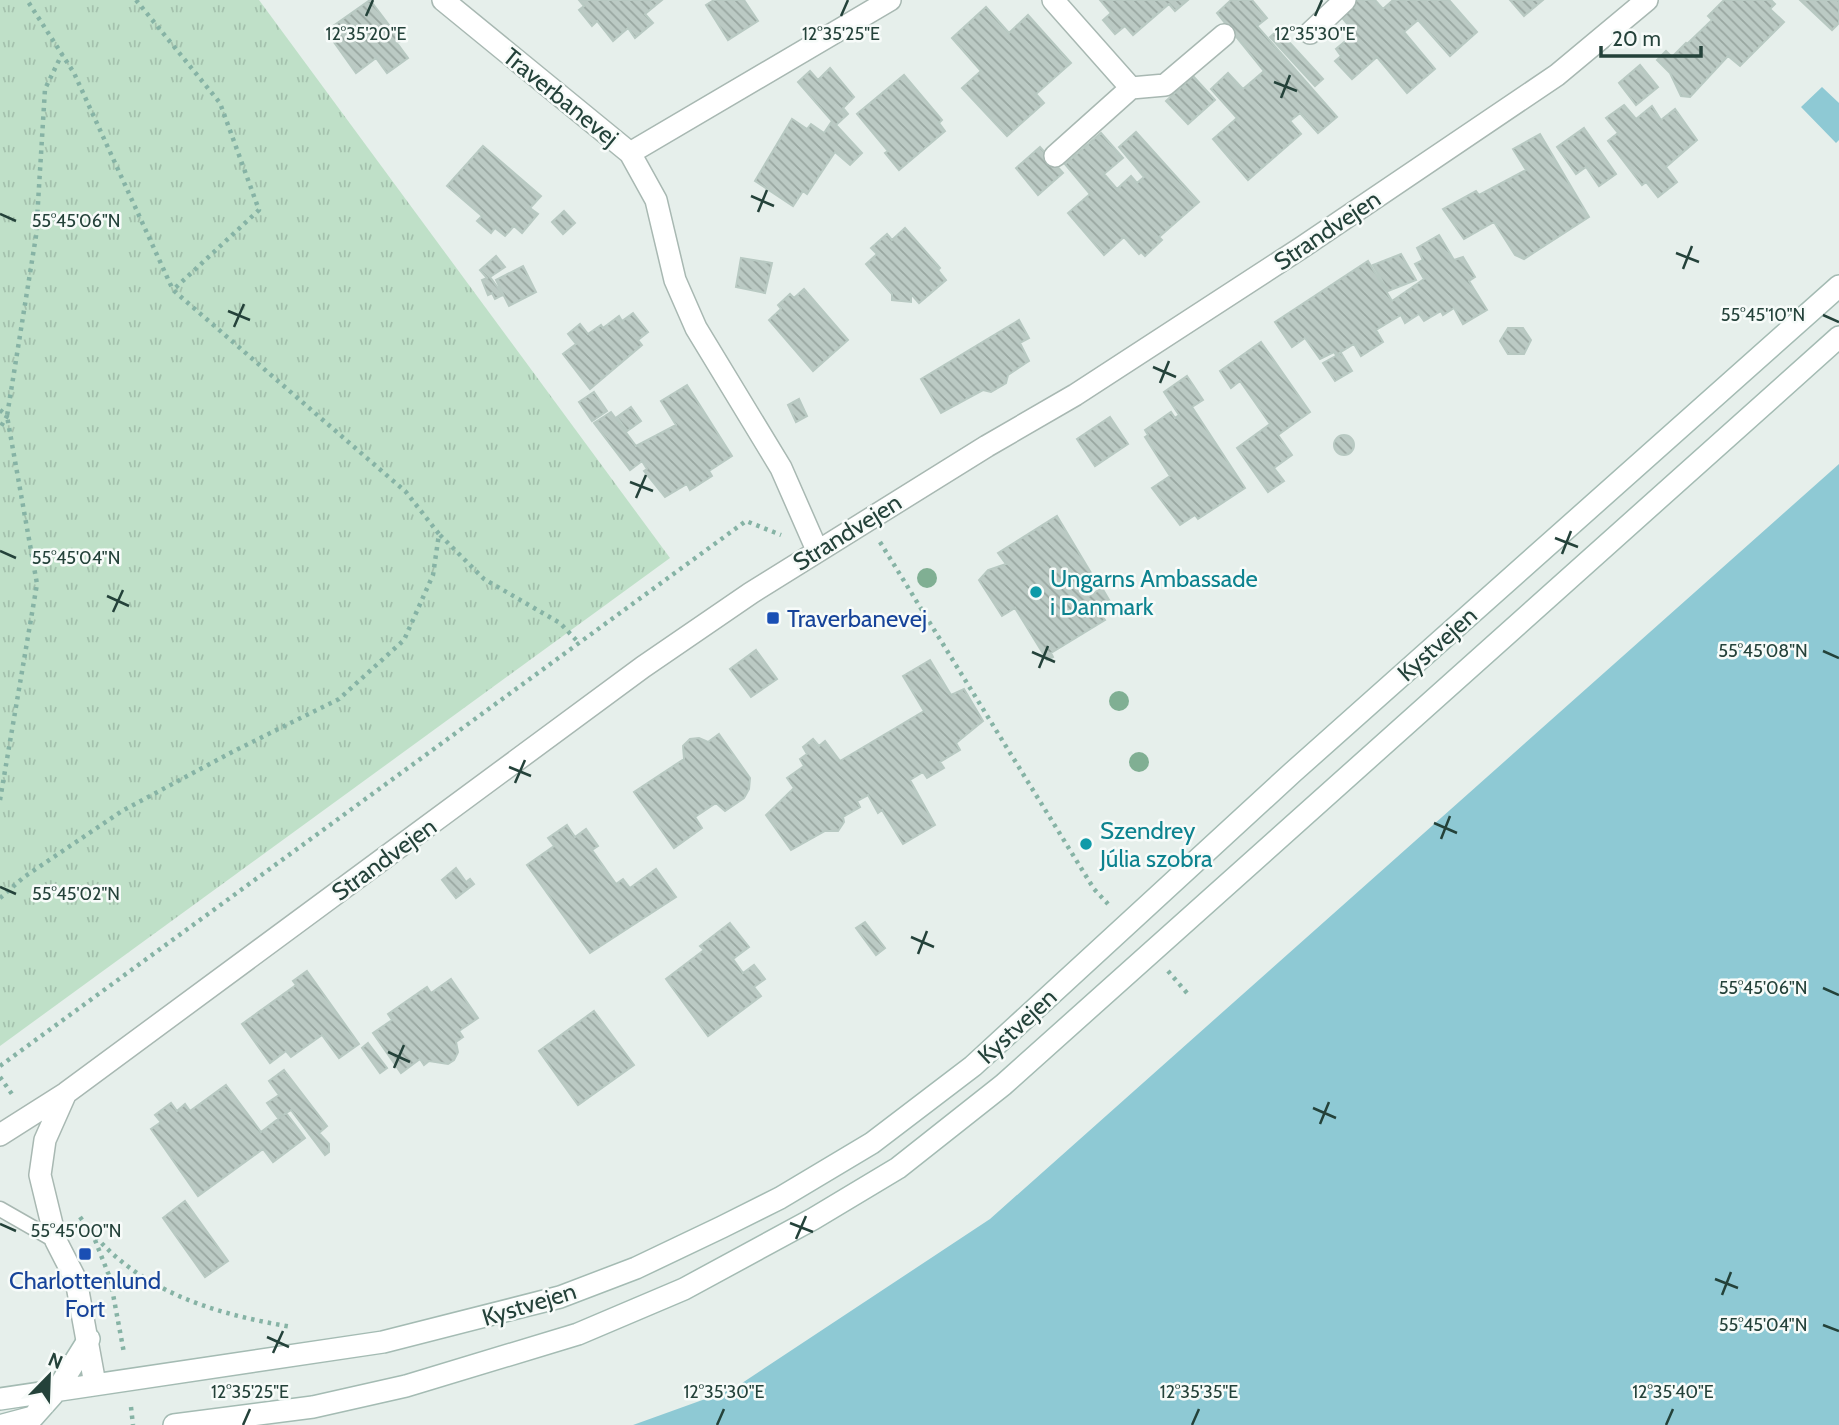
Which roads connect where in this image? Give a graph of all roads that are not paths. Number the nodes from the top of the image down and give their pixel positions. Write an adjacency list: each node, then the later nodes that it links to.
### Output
1 (443, 0): 9 (main road, Traverbanevej)
2 (890, 0): 9 (main road)
3 (1053, 0): 8 (main road)
4 (1345, 0): 6 (main road)
5 (1647, 0): 13 (main road, Strandvejen)
6 (1310, 33)
7 (1224, 36): 8 (main road)
8 (1130, 88): 10 (main road)
9 (630, 153): 13 (main road, Traverbanevej)
10 (1055, 156)
11 (1839, 286): 19 (main road, Kystvejen)
12 (1839, 337): 23 (main road, Kystvejen)
13 (817, 551): 14 (main road, Strandvejen)
14 (66, 1093): 15 (main road, Strandvejen); 17 (main road, Strandvejen)
15 (0, 1135)
16 (0, 1209): 17 (lane)
17 (56, 1241): 18 (main road, Strandvejen)
18 (89, 1339): 19 (main road, Strandvejen); 20 (main road)
19 (95, 1384): 20 (main road, Kystvejen)
20 (57, 1390): 21 (main road, Kystvejen); 22 (main road)
21 (0, 1399)
22 (3, 1425)
23 (174, 1425)

